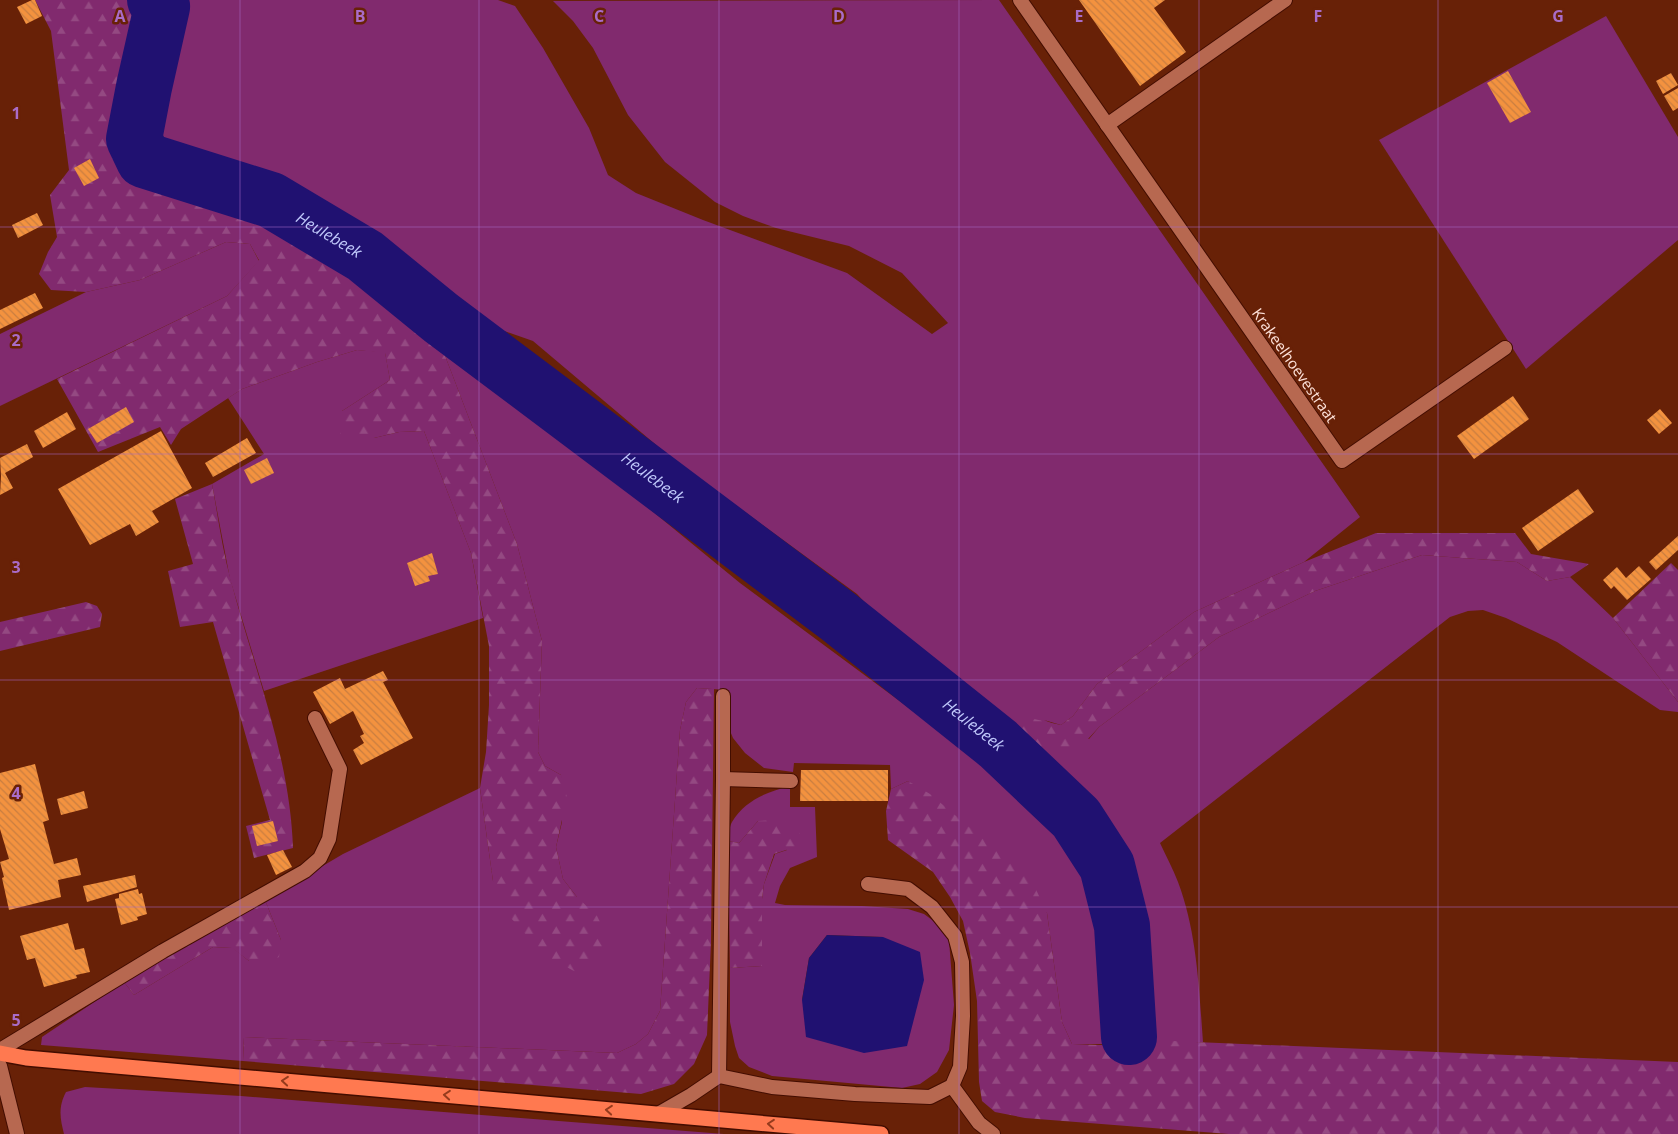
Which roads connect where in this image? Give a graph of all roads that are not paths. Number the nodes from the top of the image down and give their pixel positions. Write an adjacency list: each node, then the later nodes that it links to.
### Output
1 (1020, 0): 3 (street, Krakeelhoevestraat)
2 (1285, 0): 3 (street)
3 (1107, 125): 4 (street, Krakeelhoevestraat)
4 (1505, 348)
5 (723, 696): 7 (street)
6 (315, 718): 10 (street)
7 (723, 780): 8 (street); 12 (street)
8 (791, 781)
9 (868, 884): 13 (street)
10 (0, 1051): 14 (highway, one-way to 10)
11 (0, 1066): 15 (street)
12 (719, 1076): 13 (street); 14 (street)
13 (952, 1086): 17 (street)
14 (658, 1114): 16 (highway, one-way to 14)
15 (17, 1134)
16 (881, 1134)
17 (993, 1134)

